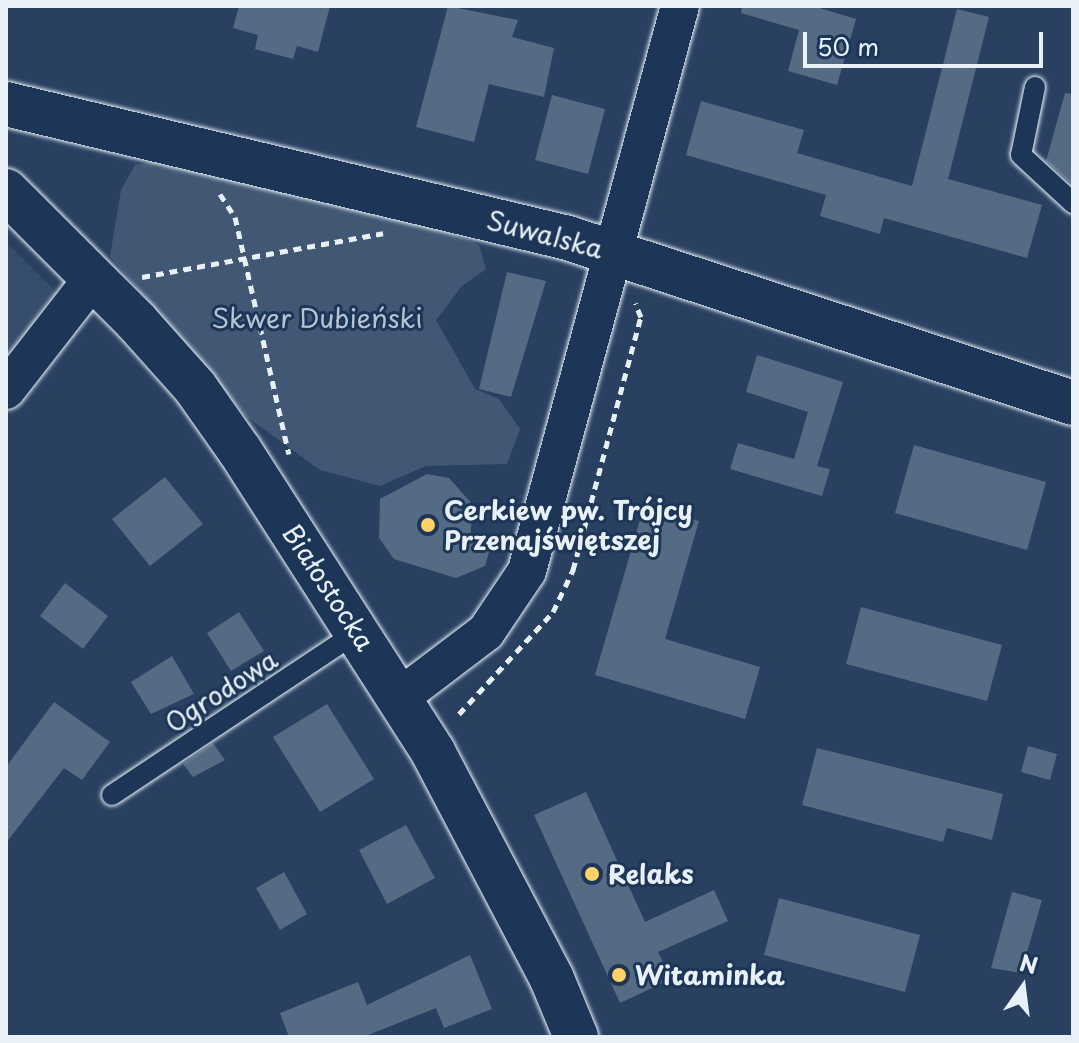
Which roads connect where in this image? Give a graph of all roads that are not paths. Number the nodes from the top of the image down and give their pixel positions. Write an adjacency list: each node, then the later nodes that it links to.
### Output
1 (680, 6): 6 (street)
2 (1035, 87): 5 (lane)
3 (6, 104): 6 (street, Suwalska)
4 (6, 191): 7 (street, Białostocka)
5 (1073, 203)
6 (613, 253): 9 (street, Suwalska); 11 (street)
7 (94, 277): 8 (street); 10 (street, Białostocka)
8 (6, 390)
9 (1073, 403)
10 (359, 631): 11 (street, Białostocka); 12 (lane, Ogrodowa)
11 (399, 698): 13 (street, Białostocka)
12 (112, 795)
13 (576, 1037)

